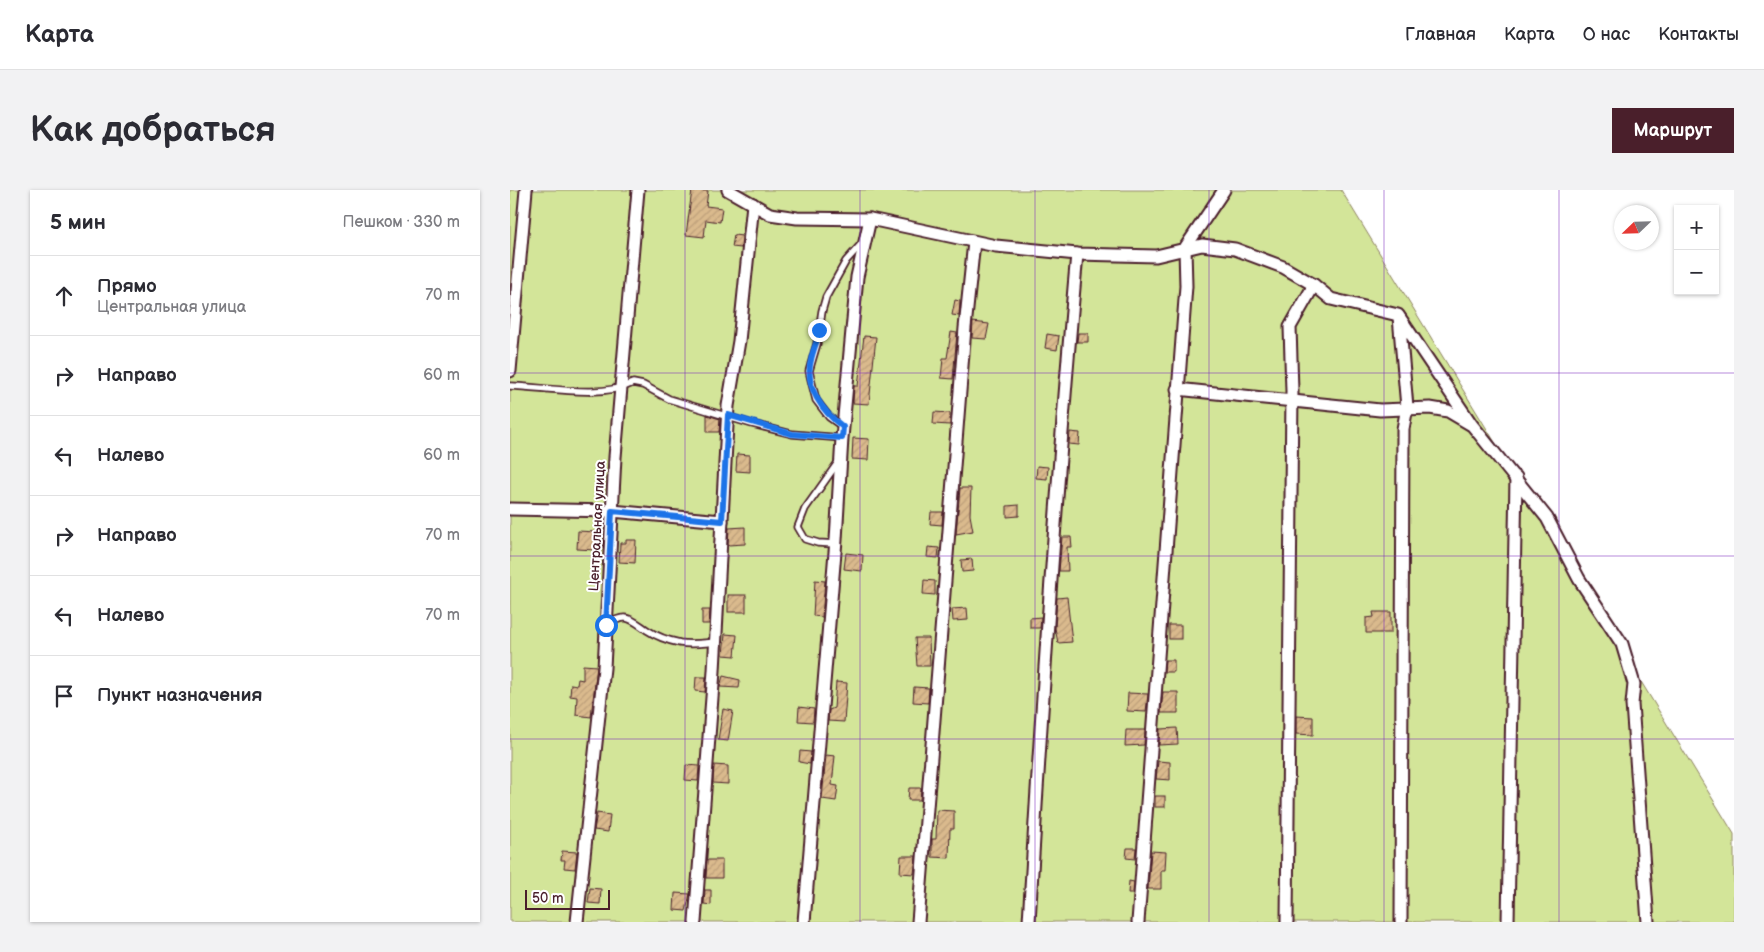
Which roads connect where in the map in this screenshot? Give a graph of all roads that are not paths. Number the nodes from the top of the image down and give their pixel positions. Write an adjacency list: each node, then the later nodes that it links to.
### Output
1 (526, 190): 13 (street)
2 (638, 190): 15 (street, Центральная улица)
3 (728, 190): 5 (street)
4 (1224, 190): 9 (street)
5 (753, 204): 6 (street); 19 (street)
6 (870, 219): 7 (street); 8 (street)
7 (866, 239): 21 (street); 21 (lane)
8 (974, 242): 10 (street); 33 (street)
9 (1185, 248): 10 (street); 11 (street); 16 (street)
10 (1077, 254): 34 (street)
11 (1314, 286): 12 (street); 17 (street)
12 (1398, 315): 18 (street); 20 (street)
13 (510, 371)
14 (510, 386): 15 (lane)
15 (621, 389): 19 (lane); 25 (street, Центральная улица)
16 (1177, 389): 17 (street); 35 (street)
17 (1291, 402): 18 (street); 36 (street)
18 (1407, 407): 20 (street); 37 (street)
19 (728, 415): 21 (lane); 26 (street)
20 (1472, 425): 23 (street)
21 (842, 433): 22 (street)
22 (840, 459): 27 (street); 27 (lane)
23 (1516, 477): 38 (street); 39 (street)
24 (510, 509): 25 (street)
25 (612, 511): 26 (street); 28 (street, Центральная улица)
26 (722, 521): 29 (street)
27 (836, 544): 32 (street)
28 (606, 625): 29 (lane); 30 (street, Центральная улица)
29 (716, 642): 31 (street)
30 (577, 922)
31 (695, 922)
32 (804, 922)
33 (918, 922)
34 (1029, 922)
35 (1138, 922)
36 (1287, 922)
37 (1401, 922)
38 (1508, 922)
39 (1648, 922)

